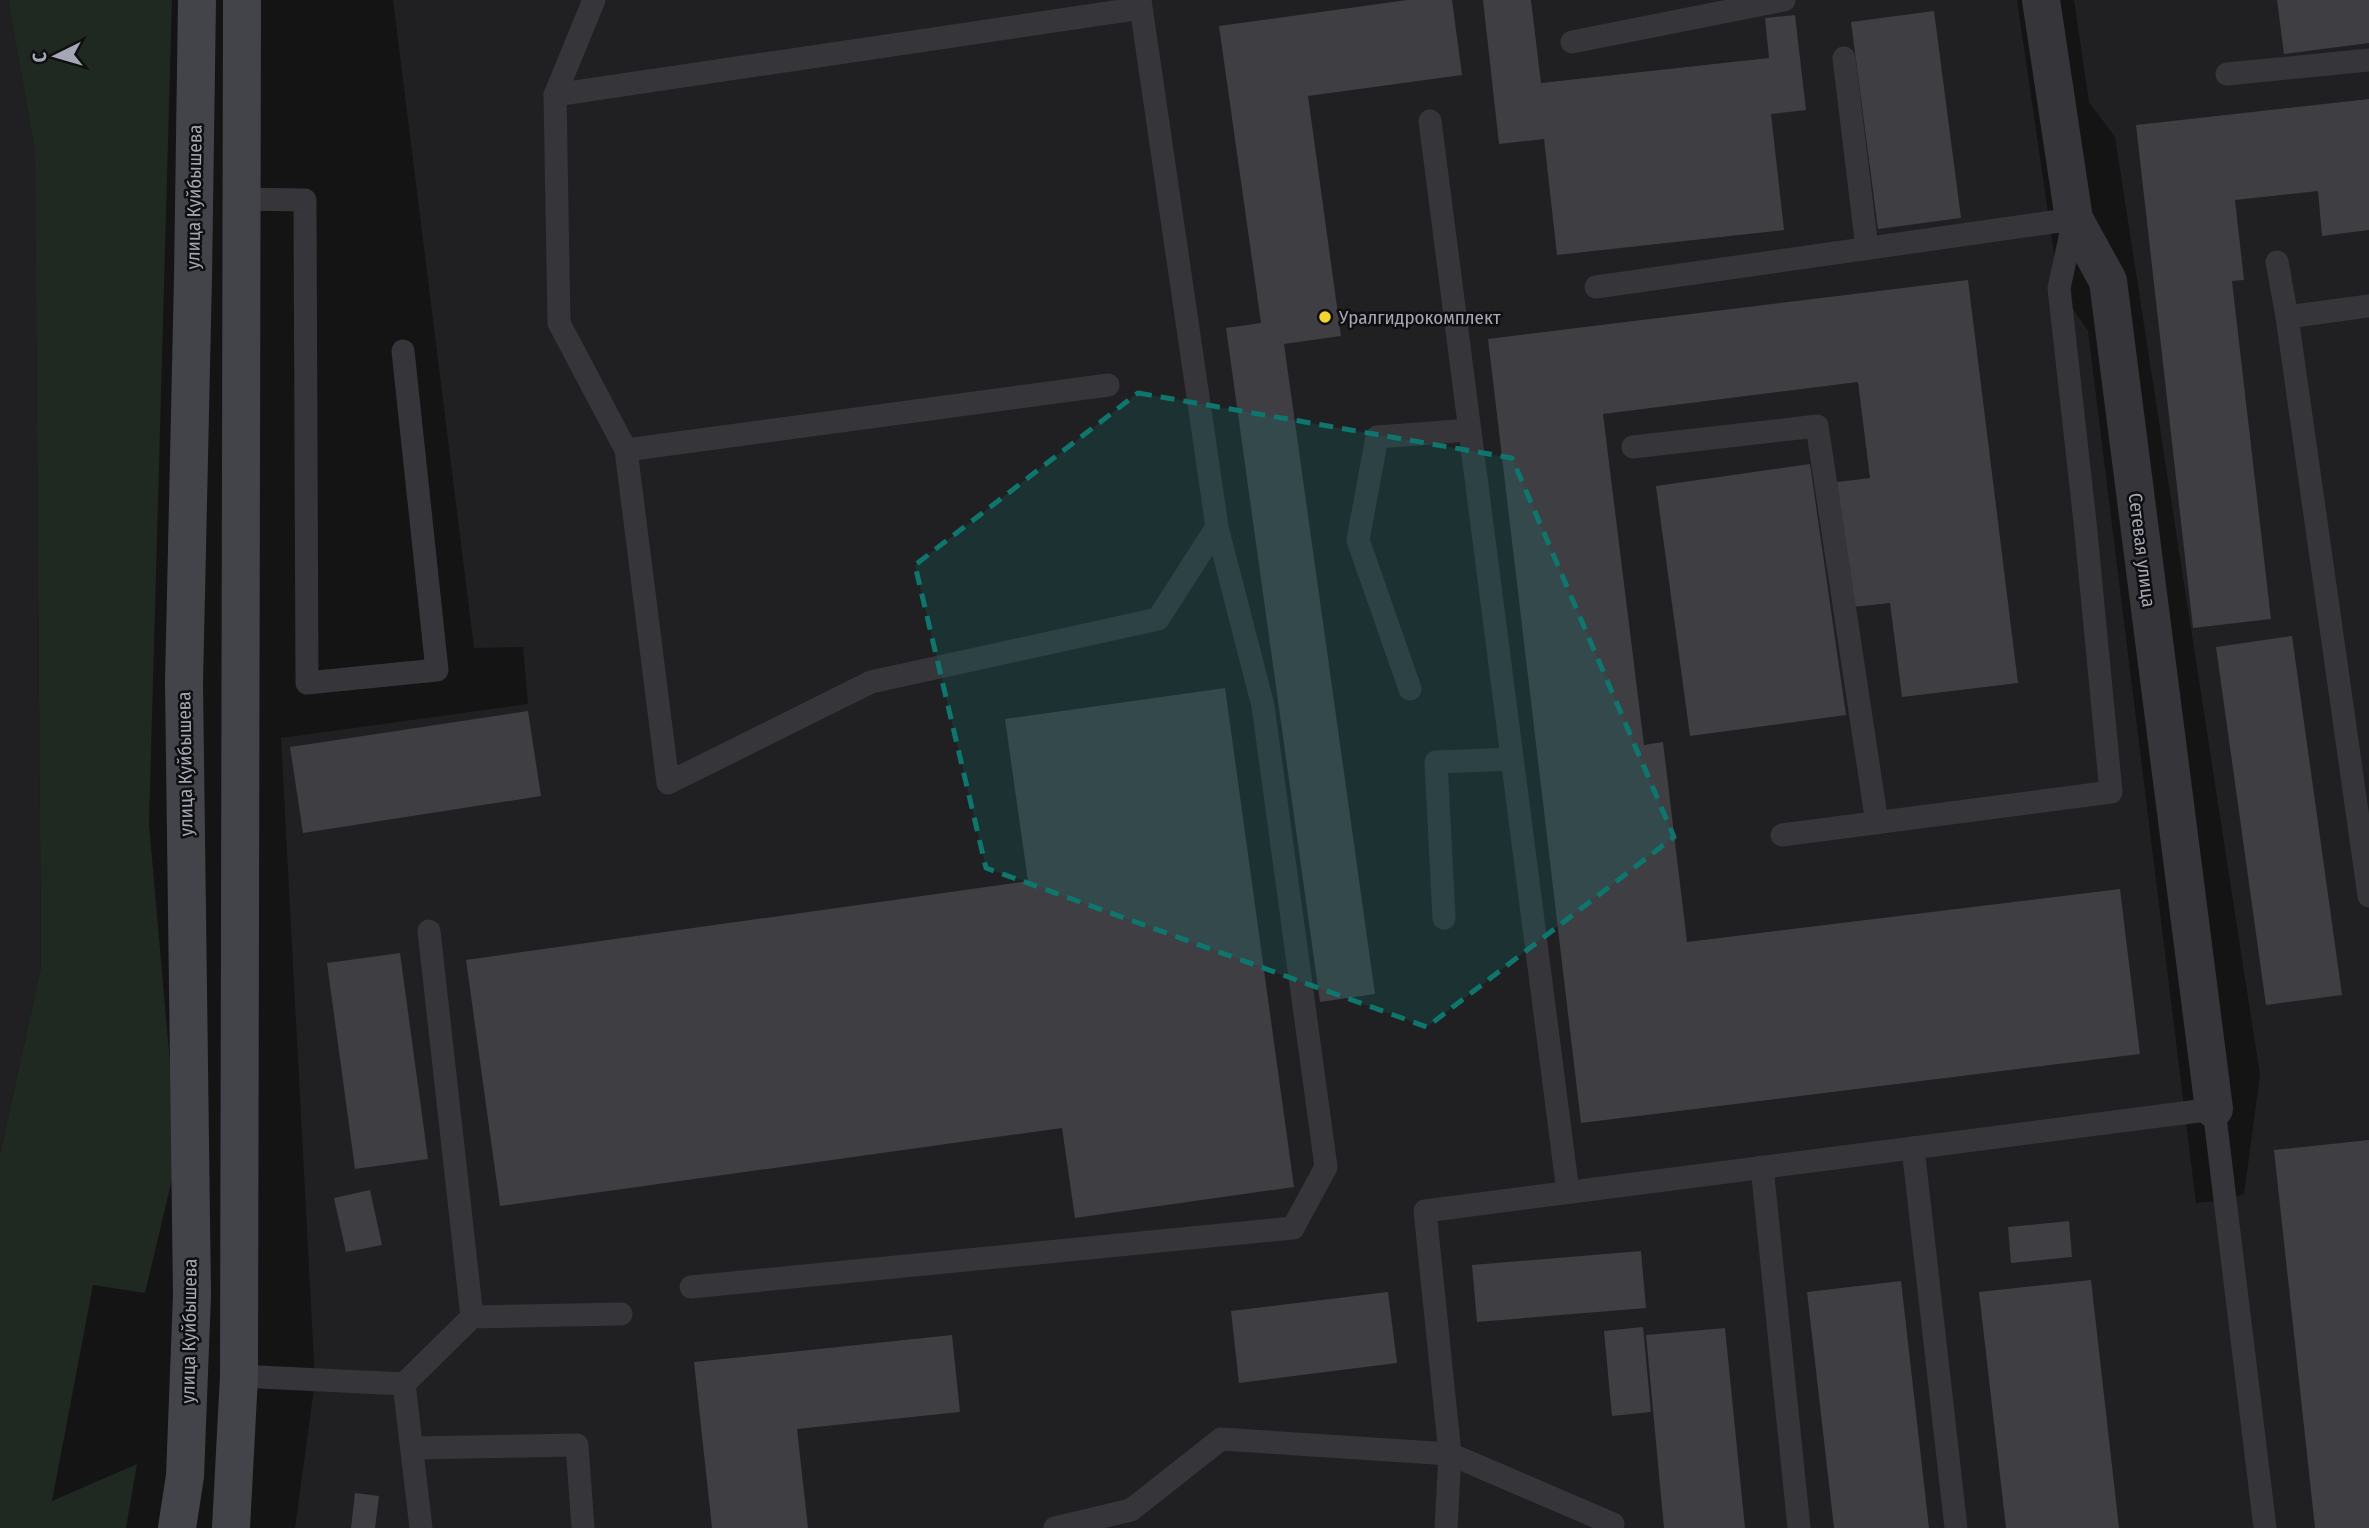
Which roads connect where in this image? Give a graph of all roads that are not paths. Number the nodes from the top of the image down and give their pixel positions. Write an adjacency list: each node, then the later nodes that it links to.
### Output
1 (197, 0): 18 (main road, улица Куйбышева)
2 (242, 0): 14 (main road)
3 (594, 0): 12 (lane)
4 (1784, 0): 8 (lane)
5 (2041, 0): 15 (street, Сетевая улица)
6 (1141, 4): 7 (lane); 28 (lane)
7 (1104, 7): 12 (lane)
8 (1572, 42)
9 (1844, 58): 16 (lane)
10 (2369, 60): 11 (lane)
11 (2227, 74)
12 (555, 95): 27 (lane)
13 (1430, 121): 25 (lane)
14 (243, 199): 19 (main road); 23 (lane)
15 (2074, 219): 16 (lane); 31 (lane); 36 (street, Сетевая улица)
16 (1867, 248): 20 (lane)
17 (2277, 262): 22 (lane)
18 (193, 277): 19 (main road); 48 (main road, улица Куйбышева)
19 (243, 278): 43 (main road)
20 (1596, 287)
21 (2369, 306): 22 (lane)
22 (2287, 317): 33 (lane)
23 (403, 351)
24 (1108, 385): 27 (lane)
25 (1470, 430): 29 (lane); 30 (lane)
26 (1633, 447): 31 (lane)
27 (626, 450): 28 (lane)
28 (1217, 527): 40 (lane)
29 (1410, 689)
30 (1512, 759): 34 (lane); 39 (lane)
31 (1877, 823): 32 (lane)
32 (1782, 835)
33 (2369, 896)
34 (1444, 918)
35 (429, 931): 42 (lane)
36 (2214, 1109): 37 (lane); 56 (lane)
37 (1913, 1148): 38 (lane); 55 (lane)
38 (1762, 1167): 39 (lane); 54 (lane)
39 (1568, 1192): 46 (lane)
40 (691, 1287)
41 (621, 1314): 42 (lane)
42 (472, 1317): 44 (lane)
43 (239, 1376): 44 (lane); 49 (main road)
44 (404, 1384): 45 (lane)
45 (412, 1448): 50 (lane); 51 (lane)
46 (1450, 1454): 47 (lane); 52 (lane); 53 (lane)
47 (1612, 1524)
48 (177, 1528)
49 (231, 1528)
50 (421, 1528)
51 (583, 1528)
52 (1055, 1528)
53 (1446, 1528)
54 (1799, 1528)
55 (1956, 1528)
56 (2265, 1528)

